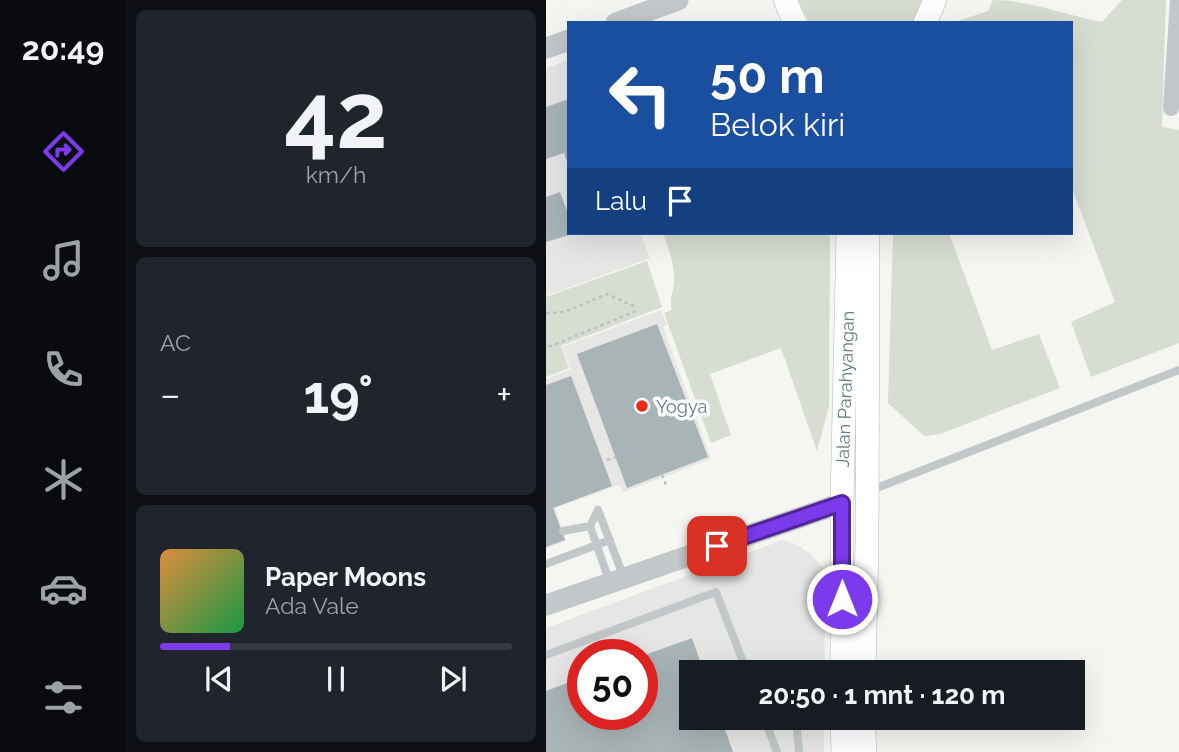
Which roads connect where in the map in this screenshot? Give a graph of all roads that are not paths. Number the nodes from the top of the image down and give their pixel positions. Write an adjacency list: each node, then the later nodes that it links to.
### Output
1 (678, 0): 5 (street)
2 (785, 0): 6 (main road)
3 (935, 0): 7 (main road)
4 (1178, 0): 9 (street)
5 (621, 21)
6 (794, 21)
7 (926, 21)
8 (567, 41): 10 (street)
9 (1177, 41): 11 (street)
10 (546, 48)
11 (1171, 108)
12 (848, 235): 16 (main road, Jalan Parahyangan)
13 (868, 235): 15 (main road, Jalan Parahyangan)
14 (1179, 370): 15 (lane)
15 (868, 492): 27 (main road, Jalan Parahyangan)
16 (842, 503): 22 (street); 26 (main road, Jalan Parahyangan)
17 (590, 526): 18 (lane); 19 (lane); 20 (lane)
18 (564, 531)
19 (610, 541): 20 (lane); 22 (lane)
20 (596, 545): 21 (lane); 22 (lane)
21 (546, 564)
22 (617, 580): 23 (street)
23 (546, 605)
24 (546, 655): 25 (lane)
25 (742, 660)
26 (842, 660)
27 (864, 660)
28 (769, 730): 30 (lane)
29 (797, 730): 31 (lane)
30 (777, 752)
31 (799, 752)

